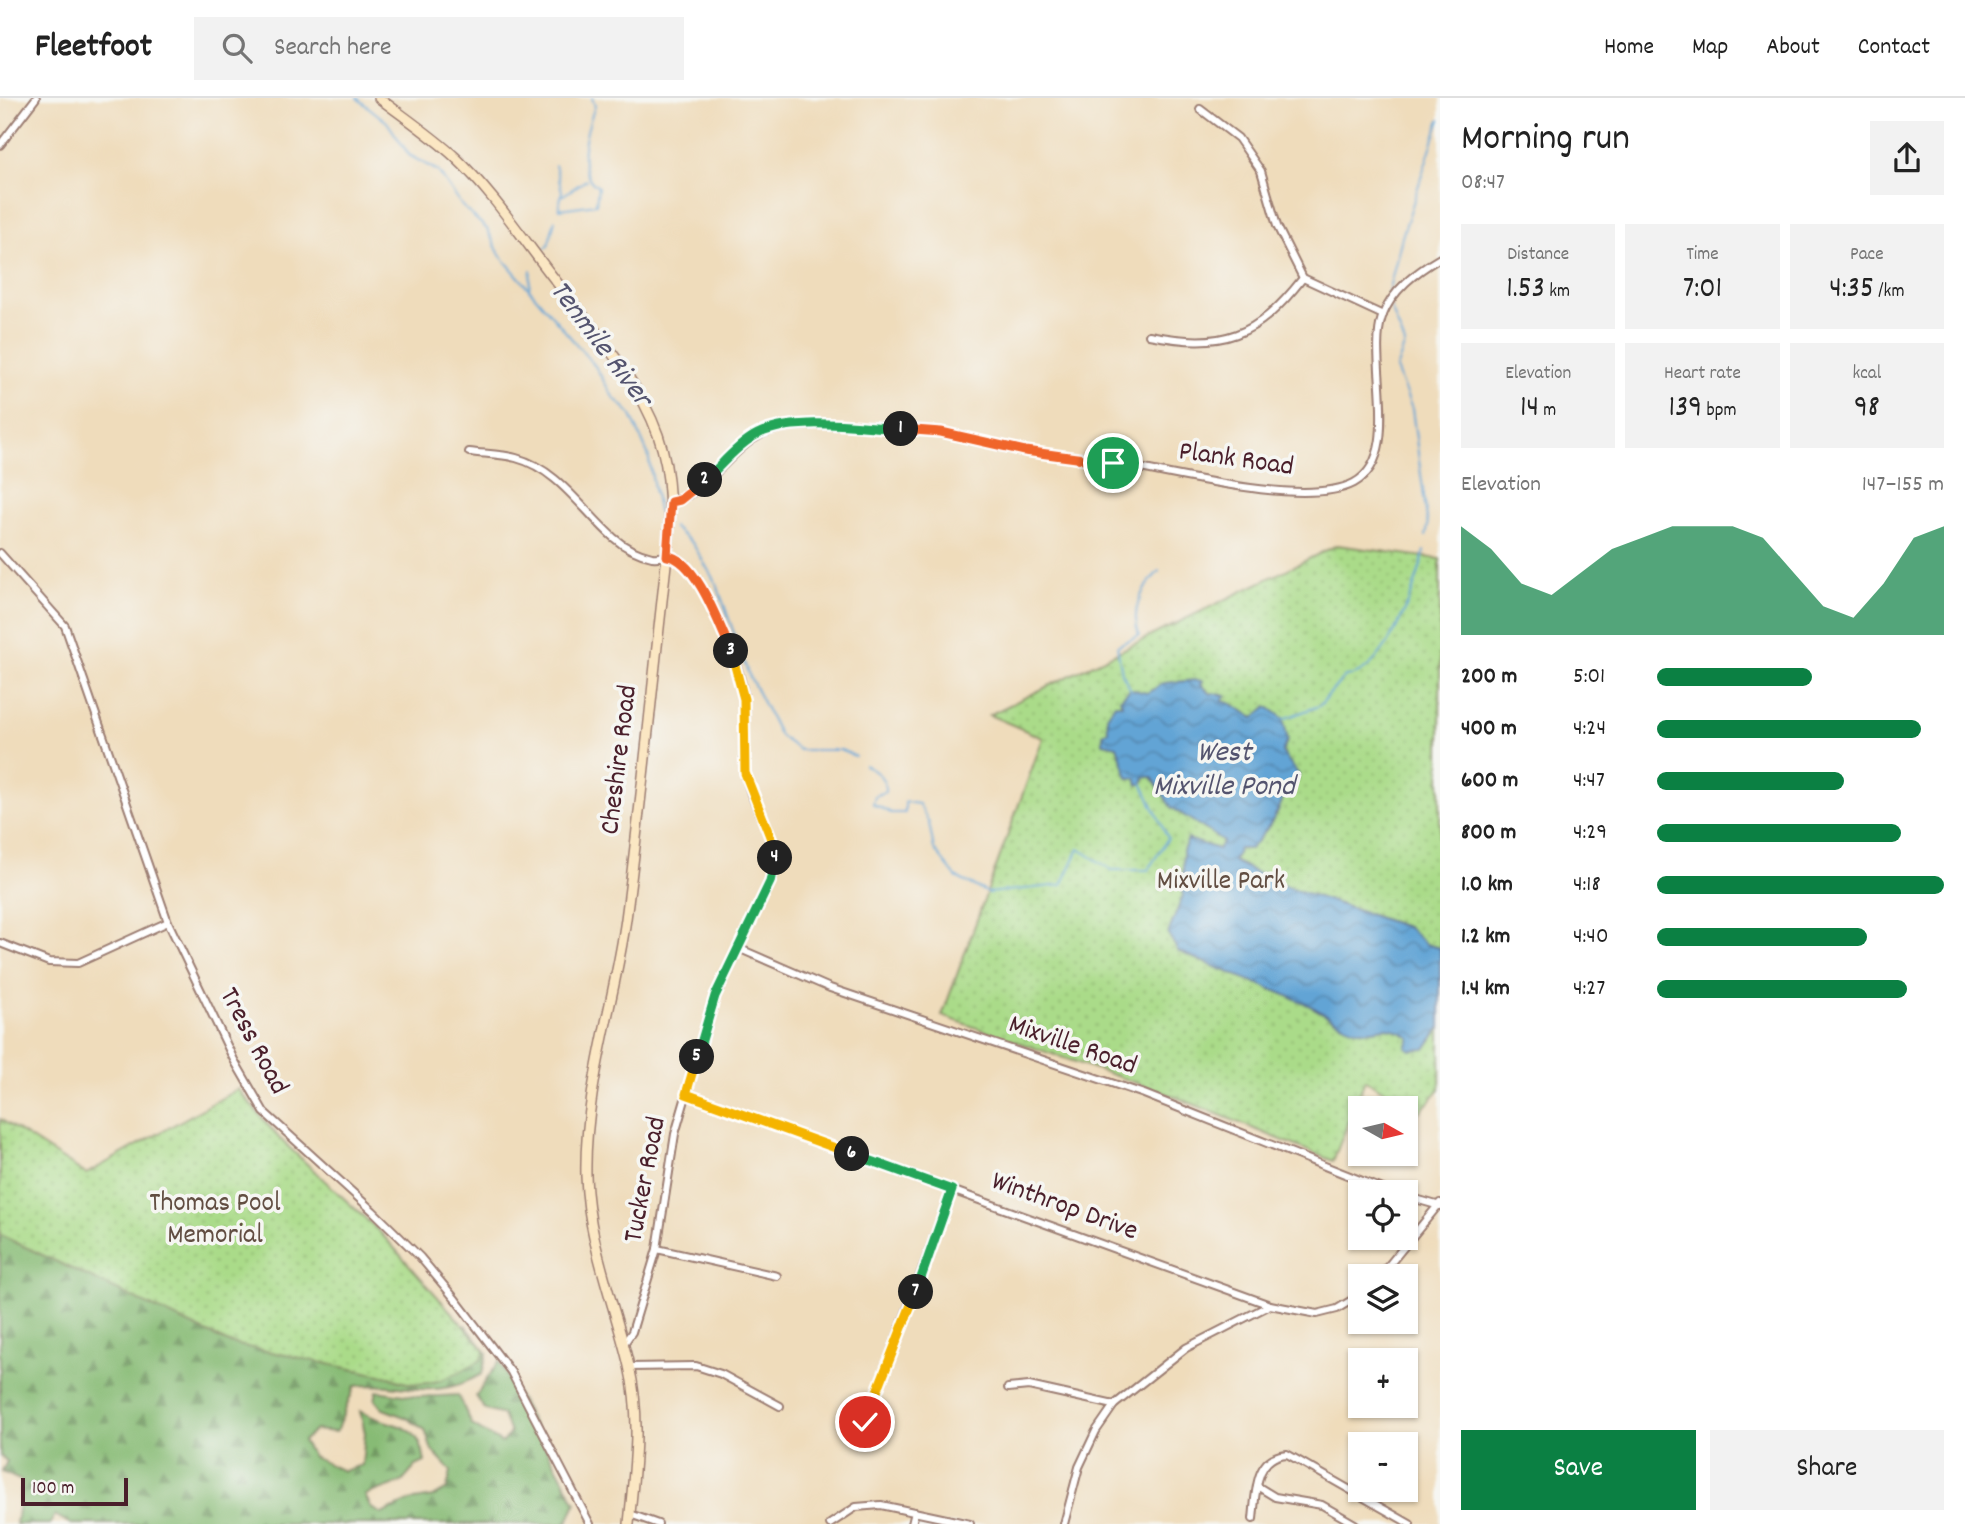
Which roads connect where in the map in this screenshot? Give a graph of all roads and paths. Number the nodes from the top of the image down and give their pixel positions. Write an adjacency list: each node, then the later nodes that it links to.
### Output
1 (36, 98): 4 (street)
2 (379, 98): 10 (main road, Cheshire Road)
3 (1200, 110): 6 (street)
4 (0, 145)
5 (1440, 258): 7 (street, Plank Road)
6 (1303, 278): 7 (street); 8 (street)
7 (1383, 315): 10 (street, Plank Road)
8 (1149, 335)
9 (469, 452): 12 (street)
10 (671, 502): 12 (main road, Cheshire Road)
11 (0, 553): 13 (street, Tress Road)
12 (667, 556): 15 (street, Tucker Road); 26 (main road, Cheshire Road)
13 (168, 922): 14 (street); 36 (street, Tress Road)
14 (0, 943)
15 (738, 948): 16 (street, Tucker Road); 17 (street, Mixville Road)
16 (686, 1094): 18 (street, Winthrop Drive); 21 (street, Tucker Road)
17 (1360, 1180)
18 (952, 1190): 25 (street, Winthrop Drive); 31 (street)
19 (1418, 1199): 20 (street)
20 (1439, 1205): 22 (street)
21 (657, 1249): 23 (street); 26 (street, Tucker Road)
22 (1390, 1264)
23 (777, 1276)
24 (1348, 1302): 25 (street, Winthrop Drive)
25 (1270, 1305): 29 (street)
26 (623, 1345): 27 (main road, Cheshire Road)
27 (629, 1367): 30 (street); 34 (main road, Cheshire Road)
28 (1008, 1388): 29 (street)
29 (1114, 1405): 41 (street)
30 (780, 1406)
31 (865, 1422)
32 (1257, 1486): 35 (street); 42 (street); 43 (street)
33 (915, 1512): 38 (street); 39 (street); 40 (street)
34 (629, 1519): 37 (street)
35 (1253, 1519)
36 (590, 1524)
37 (658, 1524)
38 (831, 1524)
39 (912, 1524)
40 (970, 1524)
41 (1064, 1524)
42 (1355, 1524)
43 (1410, 1524)

